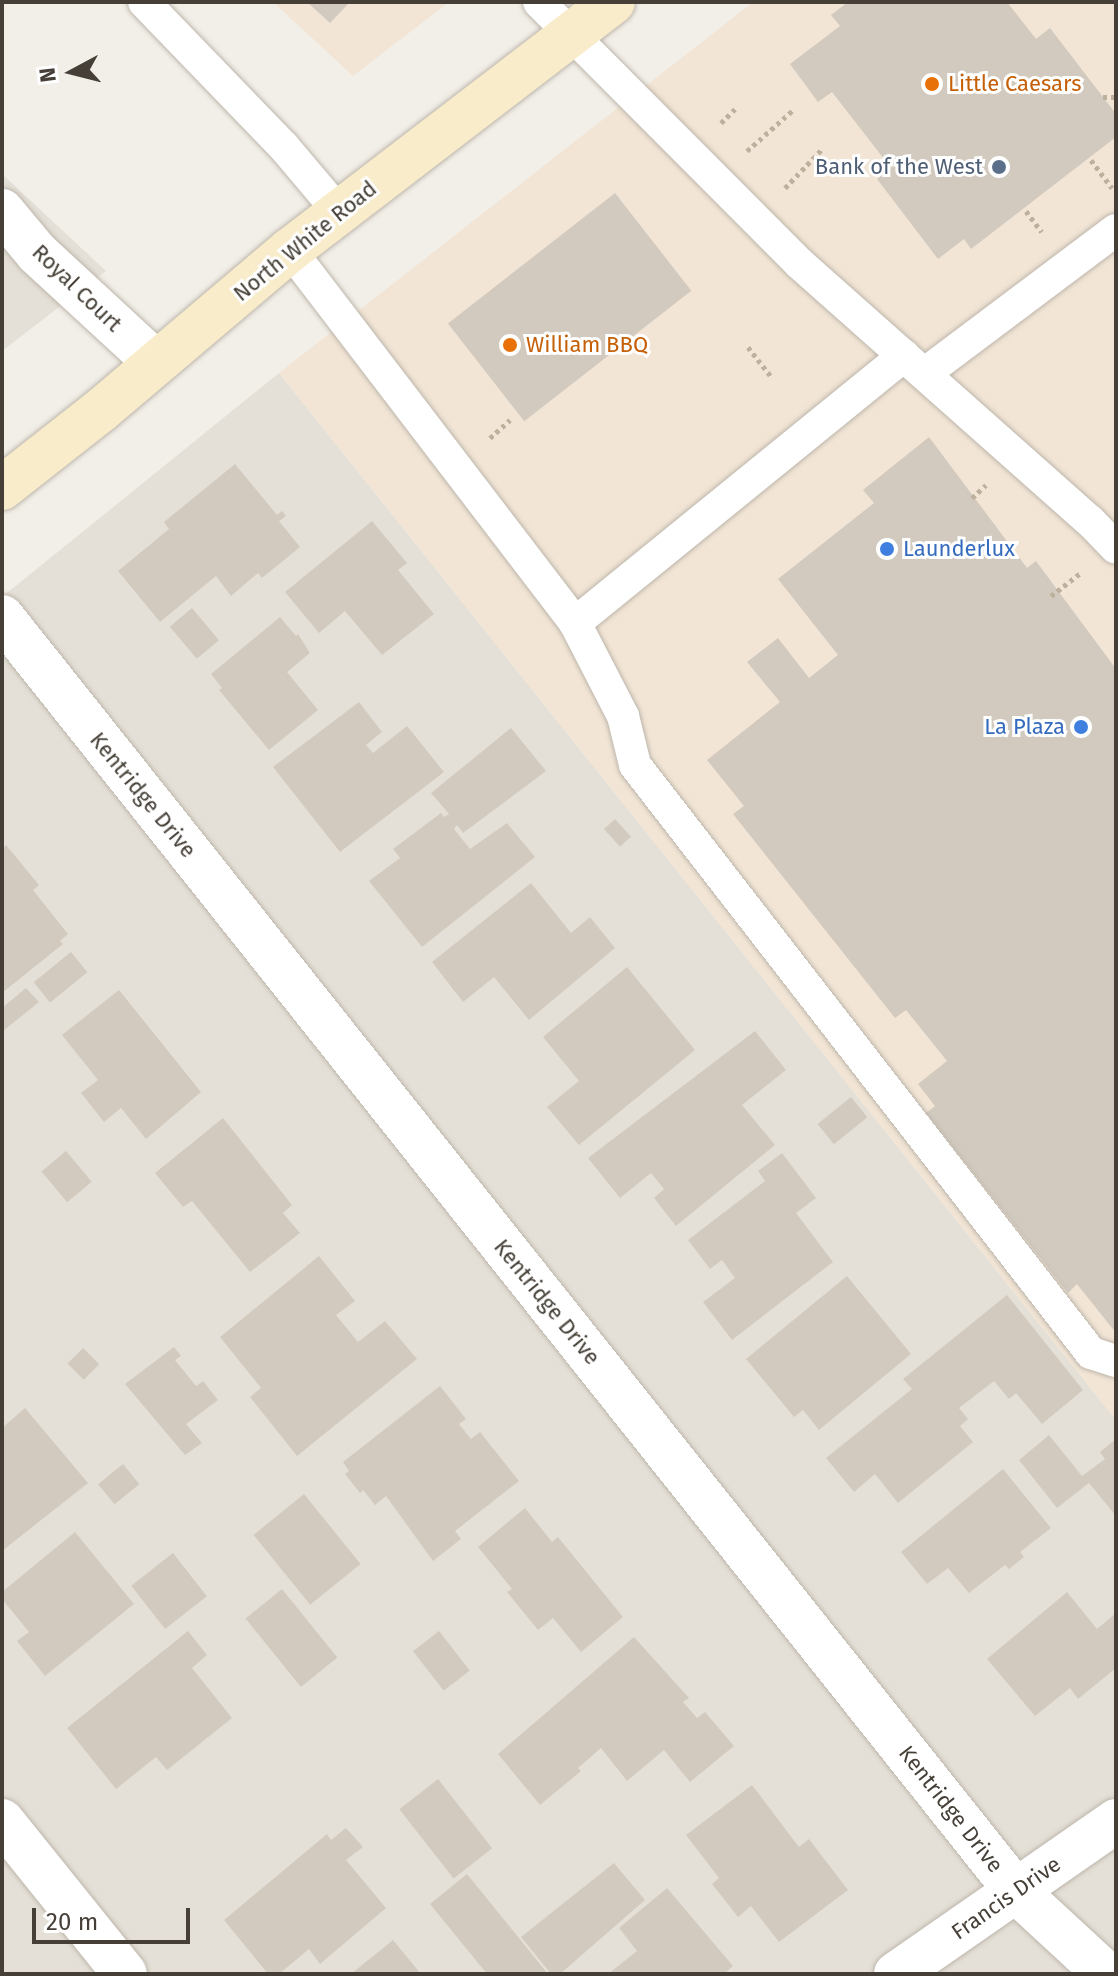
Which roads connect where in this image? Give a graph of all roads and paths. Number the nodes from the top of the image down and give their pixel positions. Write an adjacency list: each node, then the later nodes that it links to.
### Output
1 (144, 2): 15 (lane)
2 (539, 2): 4 (lane)
3 (613, 2): 4 (main road, North White Road)
4 (571, 36): 15 (main road, North White Road); 21 (lane)
5 (1103, 97): 6 (path)
6 (1116, 97)
7 (793, 110): 8 (path)
8 (772, 132)
9 (823, 148): 12 (path)
10 (1091, 160): 11 (path)
11 (1116, 193)
12 (780, 194)
13 (2, 211): 20 (street, Royal Court)
14 (1026, 211): 17 (path)
15 (339, 212): 18 (main road, North White Road)
16 (1116, 230): 21 (lane)
17 (1044, 234)
18 (290, 250): 20 (main road, North White Road); 28 (lane)
19 (748, 347): 22 (path)
20 (156, 363): 24 (main road, North White Road)
21 (914, 365): 26 (lane); 28 (lane)
22 (772, 378)
23 (989, 481): 25 (path)
24 (2, 488)
25 (972, 498)
26 (1116, 548)
27 (2, 617): 32 (street, Kentridge Drive)
28 (575, 623): 29 (lane)
29 (1116, 1361)
30 (2, 1821): 33 (street)
31 (1116, 1821): 32 (street, Francis Drive)
32 (1016, 1891): 34 (street, Francis Drive); 35 (street, Kentridge Drive)
33 (125, 1974)
34 (896, 1974)
35 (1106, 1974)

